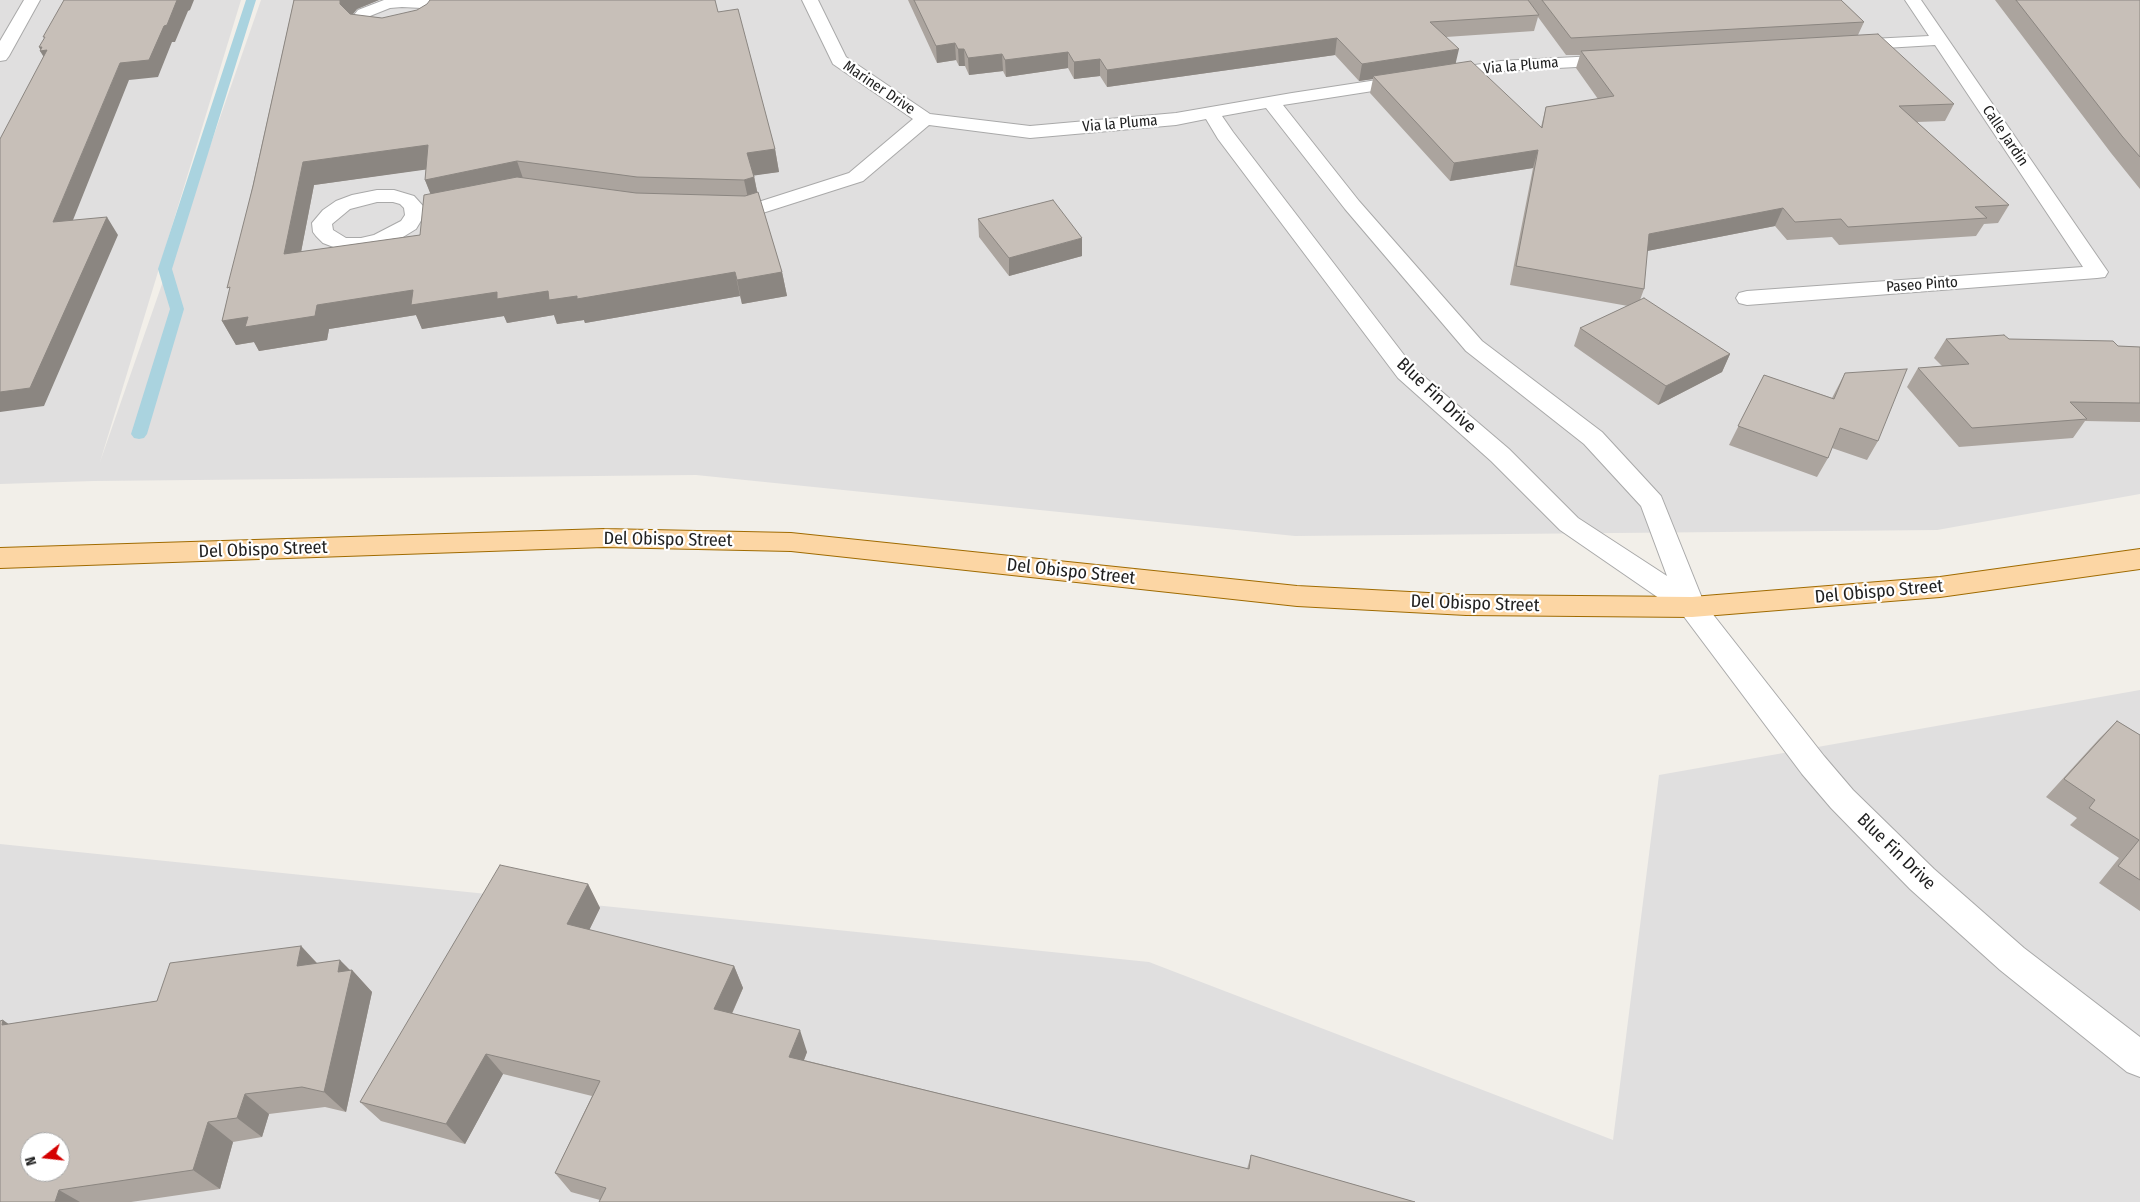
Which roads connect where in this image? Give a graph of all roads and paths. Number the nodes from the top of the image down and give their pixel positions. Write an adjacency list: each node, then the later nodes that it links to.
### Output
1 (32, 0): 8 (street)
2 (810, 0): 12 (street, Mariner Drive)
3 (1913, 0): 6 (street, Calle Jardin)
4 (452, 11): 5 (street)
5 (433, 14)
6 (1940, 40): 7 (street); 16 (street, Calle Jardin)
7 (1831, 47)
8 (0, 56)
9 (1631, 59): 10 (street, Via la Pluma)
10 (1271, 102): 11 (street, Via la Pluma); 20 (street, Blue Fin Drive)
11 (1211, 113): 12 (street, Via la Pluma); 20 (street, Blue Fin Drive)
12 (925, 119): 14 (street)
13 (479, 202): 15 (street)
14 (711, 210)
15 (415, 215)
16 (2097, 272): 17 (street, Paseo Pinto)
17 (1747, 298)
18 (0, 558): 20 (main road, Del Obispo Street)
19 (2140, 559): 20 (main road, Del Obispo Street)
20 (1692, 607): 21 (street, Blue Fin Drive)
21 (2140, 1059)

